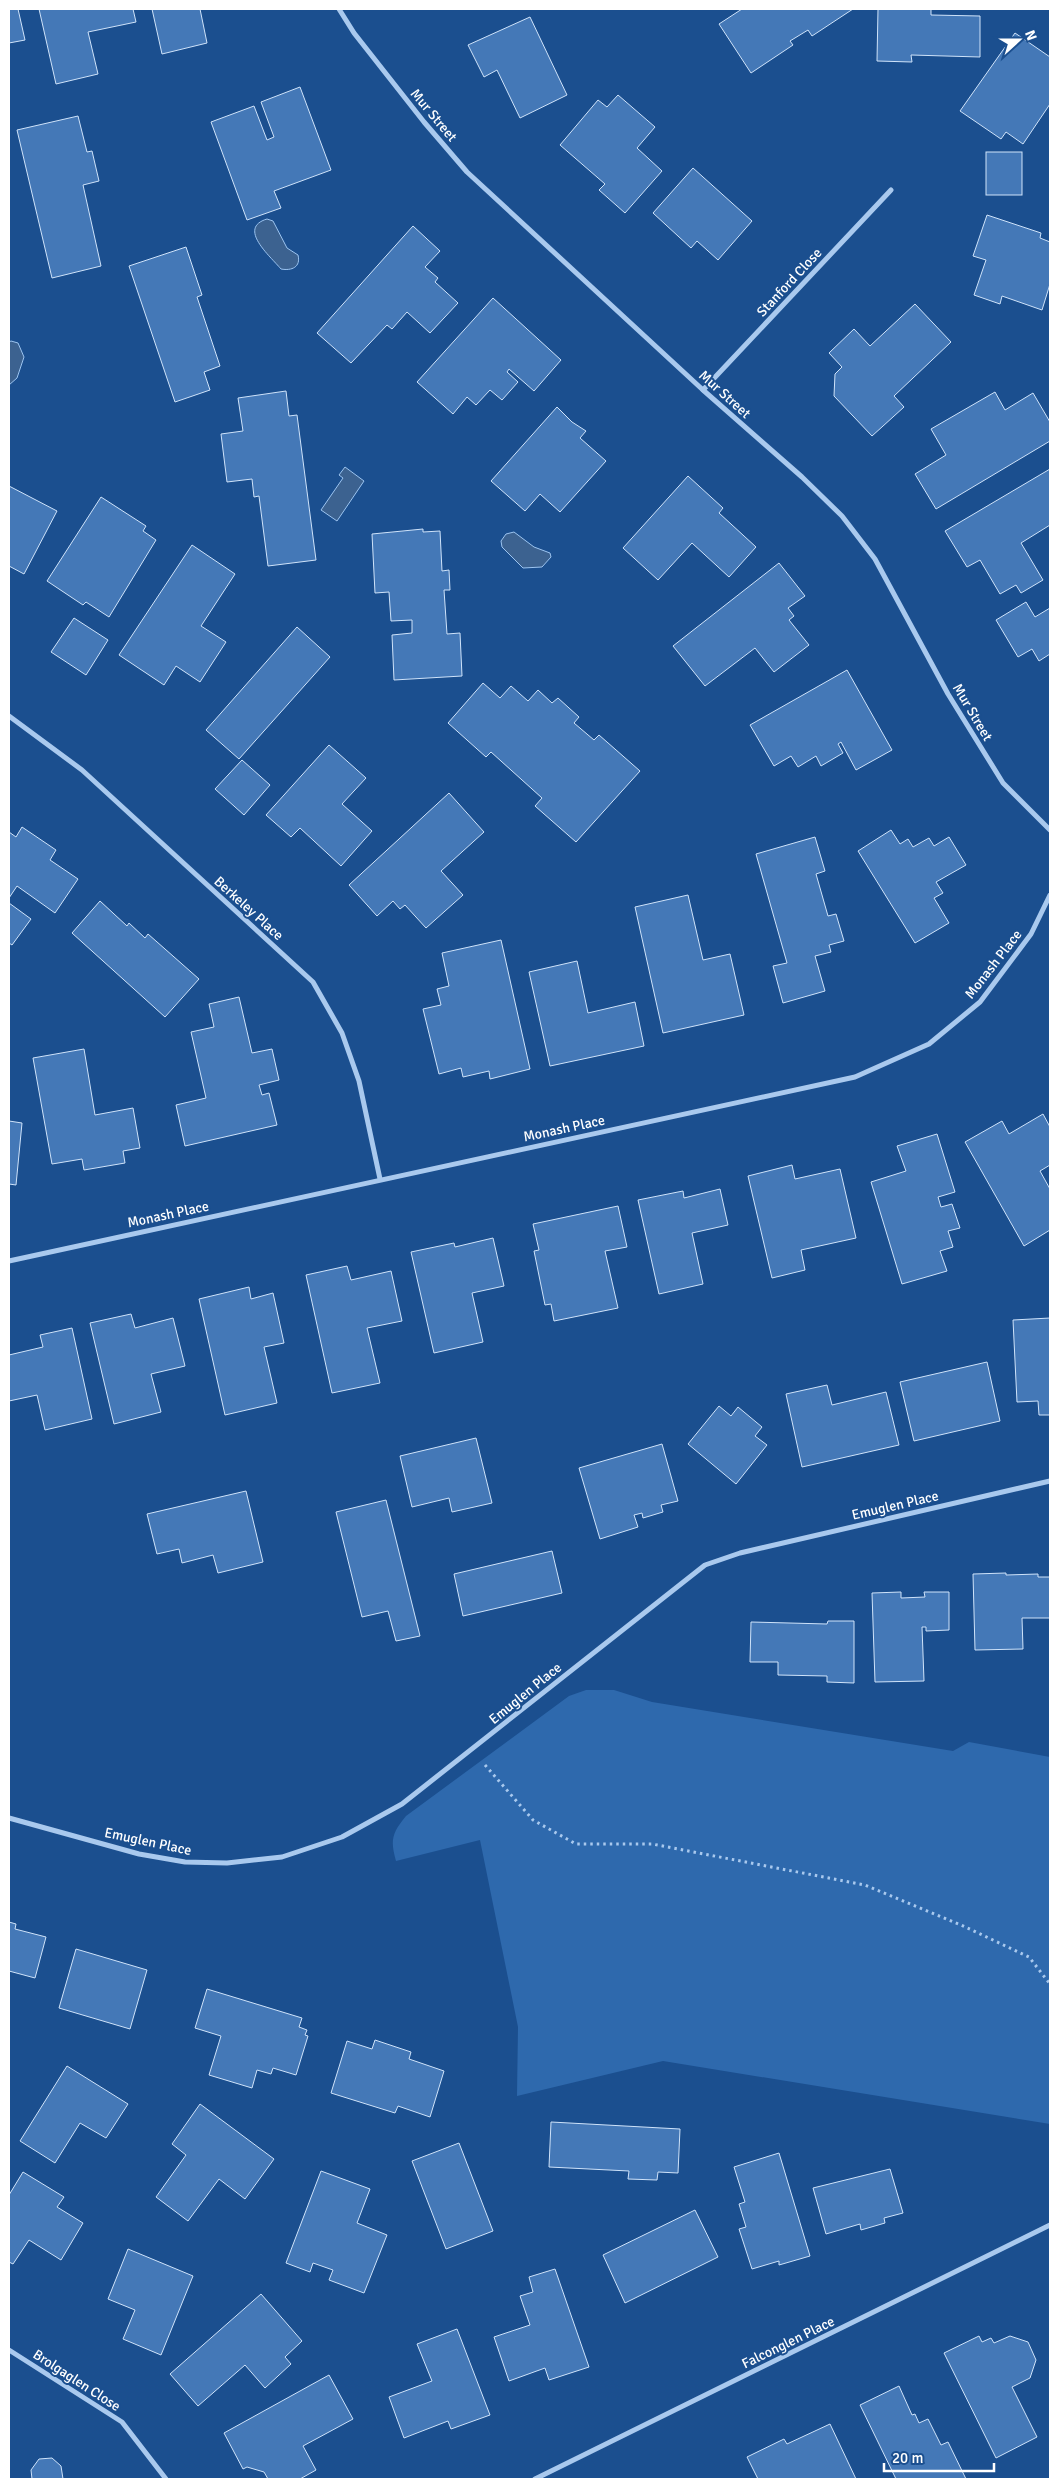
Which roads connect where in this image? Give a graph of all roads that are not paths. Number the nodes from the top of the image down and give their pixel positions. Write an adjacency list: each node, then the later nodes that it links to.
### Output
1 (340, 9): 3 (street, Mur Street)
2 (890, 190): 3 (street, Stanford Close)
3 (704, 390): 5 (street, Mur Street)
4 (9, 716): 7 (street, Berkeley Place)
5 (1050, 830)
6 (1050, 895): 7 (street, Monash Place)
7 (380, 1179): 8 (street, Monash Place)
8 (9, 1261)
9 (1050, 1481): 10 (street, Emuglen Place)
10 (9, 1818)
11 (1050, 2225): 14 (street, Falconglen Place)
12 (9, 2350): 13 (street, Brolgaglen Close)
13 (166, 2479)
14 (535, 2479)

